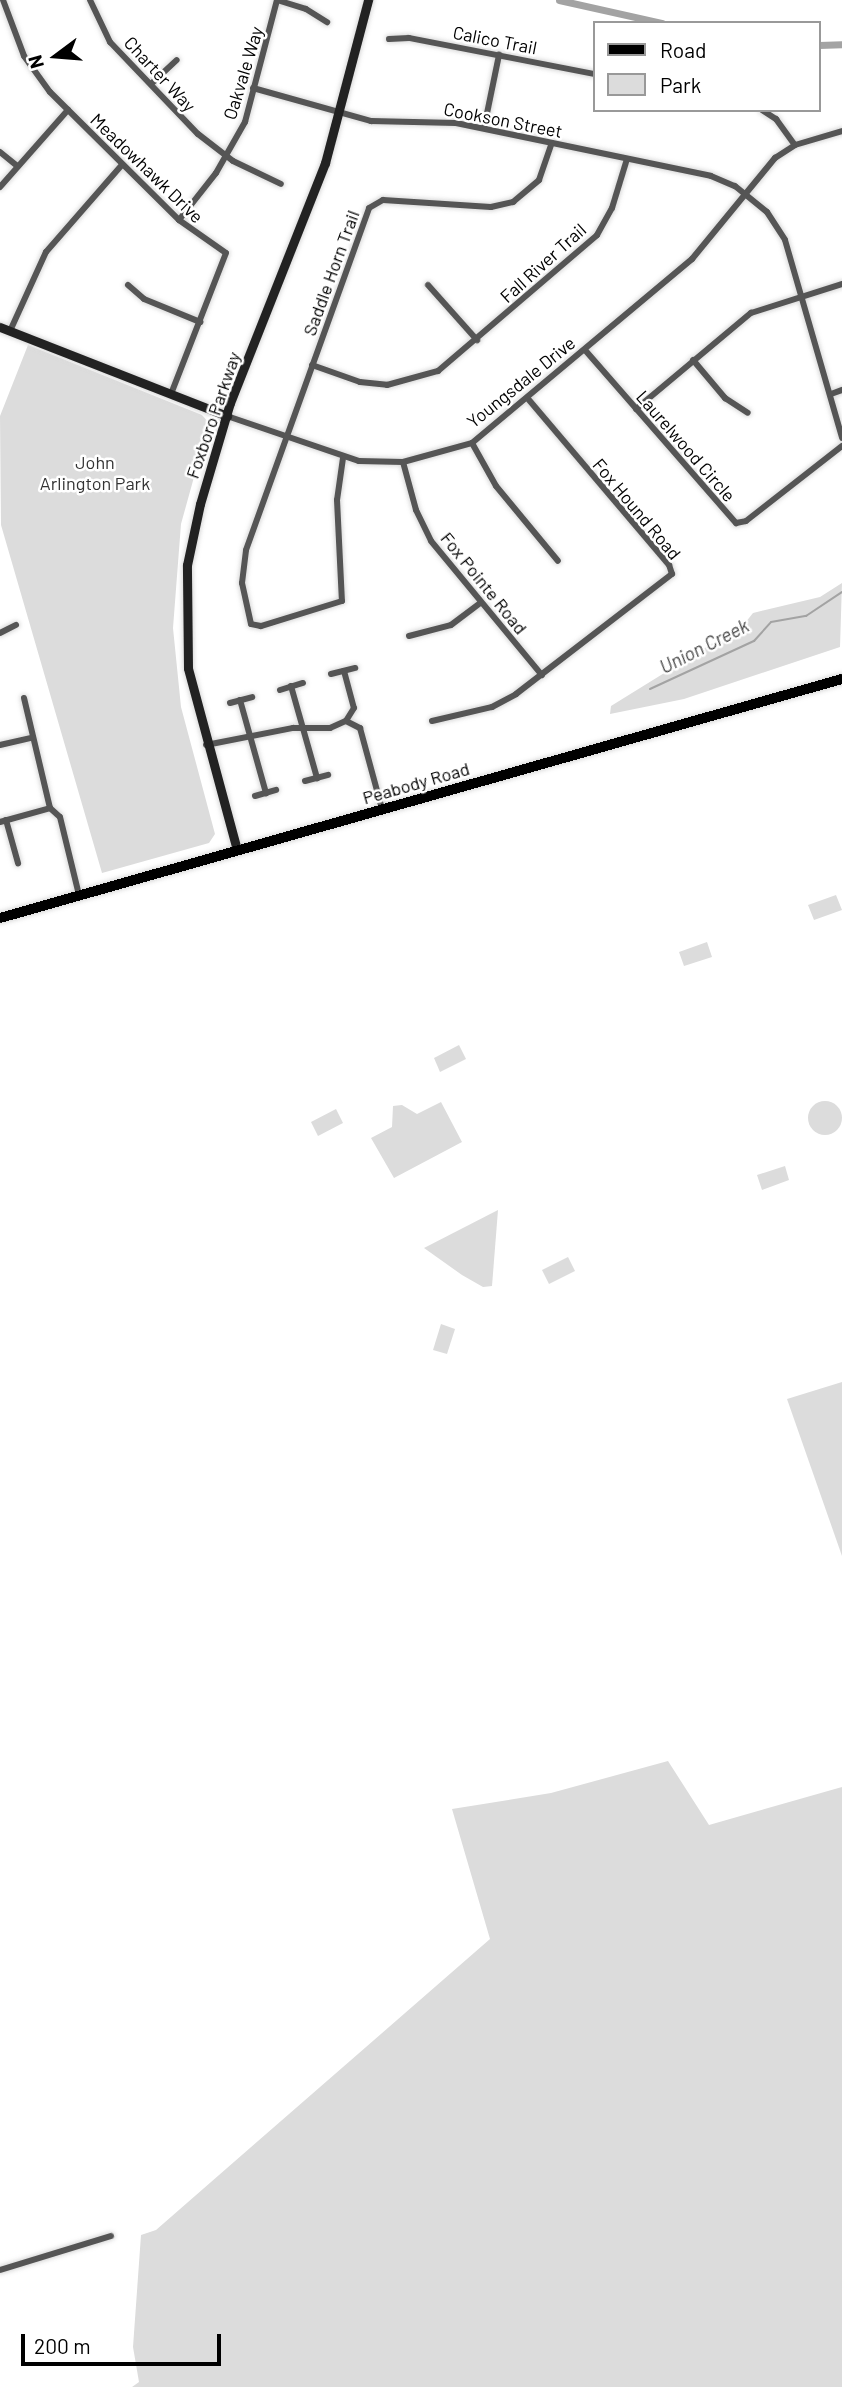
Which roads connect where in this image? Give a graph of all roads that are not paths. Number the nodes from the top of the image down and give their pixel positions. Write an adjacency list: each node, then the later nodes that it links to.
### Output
1 (3, 0): 12 (street, Meadowhawk Drive)
2 (90, 0): 10 (street, Charter Way)
3 (277, 0): 5 (street); 11 (street, Oakvale Way)
4 (368, 0): 13 (main road, Foxboro Parkway)
5 (327, 22)
6 (389, 40): 7 (street, Calico Trail)
7 (499, 55): 9 (street, Calico Trail); 15 (street)
8 (177, 60): 10 (street)
9 (594, 74)
10 (150, 84): 20 (street, Charter Way)
11 (253, 88): 13 (street, Cookson Street); 20 (street, Oakvale Way)
12 (68, 110): 22 (street); 23 (street, Meadowhawk Drive)
13 (340, 112): 15 (street, Cookson Street); 44 (main road, Foxboro Parkway)
14 (765, 112): 18 (street)
15 (484, 128): 17 (street, Cookson Street)
16 (842, 131): 18 (street)
17 (552, 143): 21 (street, Cookson Street); 37 (street, Saddle Horn Trail)
18 (795, 145): 26 (street, Youngsdale Drive)
19 (0, 152): 22 (street)
20 (226, 156): 24 (street, Charter Way); 27 (street, Oakvale Way)
21 (627, 159): 26 (street, Cookson Street); 34 (street, Fall River Trail)
22 (17, 166): 25 (street)
23 (121, 166): 27 (street, Meadowhawk Drive); 33 (street)
24 (281, 184)
25 (0, 187)
26 (745, 192): 31 (street); 35 (street, Youngsdale Drive)
27 (179, 220): 32 (street, Meadowhawk Drive)
28 (842, 284): 31 (street)
29 (128, 285): 32 (street)
30 (428, 285): 34 (street)
31 (803, 296): 36 (street); 40 (street)
32 (200, 322): 39 (street, Meadowhawk Drive)
33 (5, 329): 39 (main road, Youngsdale Drive)
34 (477, 340): 37 (street, Fall River Trail)
35 (585, 350): 41 (street, Youngsdale Drive); 42 (street, Laurelwood Circle)
36 (693, 360): 42 (street); 43 (street)
37 (312, 365): 45 (street, Saddle Horn Trail)
38 (842, 390): 40 (street)
39 (171, 394): 44 (main road, Youngsdale Drive)
40 (831, 394): 46 (street)
41 (528, 399): 47 (street, Youngsdale Drive); 59 (street, Fox Hound Road)
42 (636, 409): 48 (street, Laurelwood Circle)
43 (748, 413)
44 (228, 416): 45 (street, Youngsdale Drive); 74 (main road, Foxboro Parkway)
45 (285, 437): 49 (street, Youngsdale Drive); 49 (street, Saddle Horn Trail)
46 (842, 438)
47 (471, 443): 50 (street, Youngsdale Drive); 51 (street)
48 (842, 446)
49 (342, 458): 50 (street, Youngsdale Drive)
50 (403, 463): 52 (street, Fox Pointe Road)
51 (558, 561)
52 (480, 603): 55 (street); 59 (street, Fox Pointe Road)
53 (16, 625): 54 (street)
54 (0, 633)
55 (409, 636)
56 (355, 668): 57 (street)
57 (344, 671): 58 (street); 69 (street)
58 (331, 674)
59 (542, 675): 68 (street)
60 (842, 679): 82 (main road, Peabody Road)
61 (303, 683): 62 (street)
62 (291, 687): 63 (street); 70 (street)
63 (280, 690)
64 (252, 697): 66 (street)
65 (24, 698): 71 (street)
66 (240, 700): 67 (street); 72 (street)
67 (230, 703)
68 (432, 720)
69 (346, 721): 70 (street); 82 (street)
70 (303, 728): 72 (street); 76 (street)
71 (31, 738): 73 (street); 81 (street)
72 (250, 738): 74 (street); 79 (street)
73 (0, 745)
74 (206, 745): 84 (main road, Foxboro Parkway)
75 (328, 775): 76 (street)
76 (317, 778): 77 (street)
77 (305, 781)
78 (276, 790): 79 (street)
79 (266, 793): 80 (street)
80 (255, 796)
81 (50, 808): 83 (street); 86 (street)
82 (382, 809): 84 (main road, Peabody Road)
83 (3, 821): 85 (street)
84 (237, 850): 86 (main road, Peabody Road)
85 (18, 863)
86 (79, 894): 87 (main road, Peabody Road)
87 (0, 918)
88 (111, 2236): 89 (street)
89 (0, 2270)

